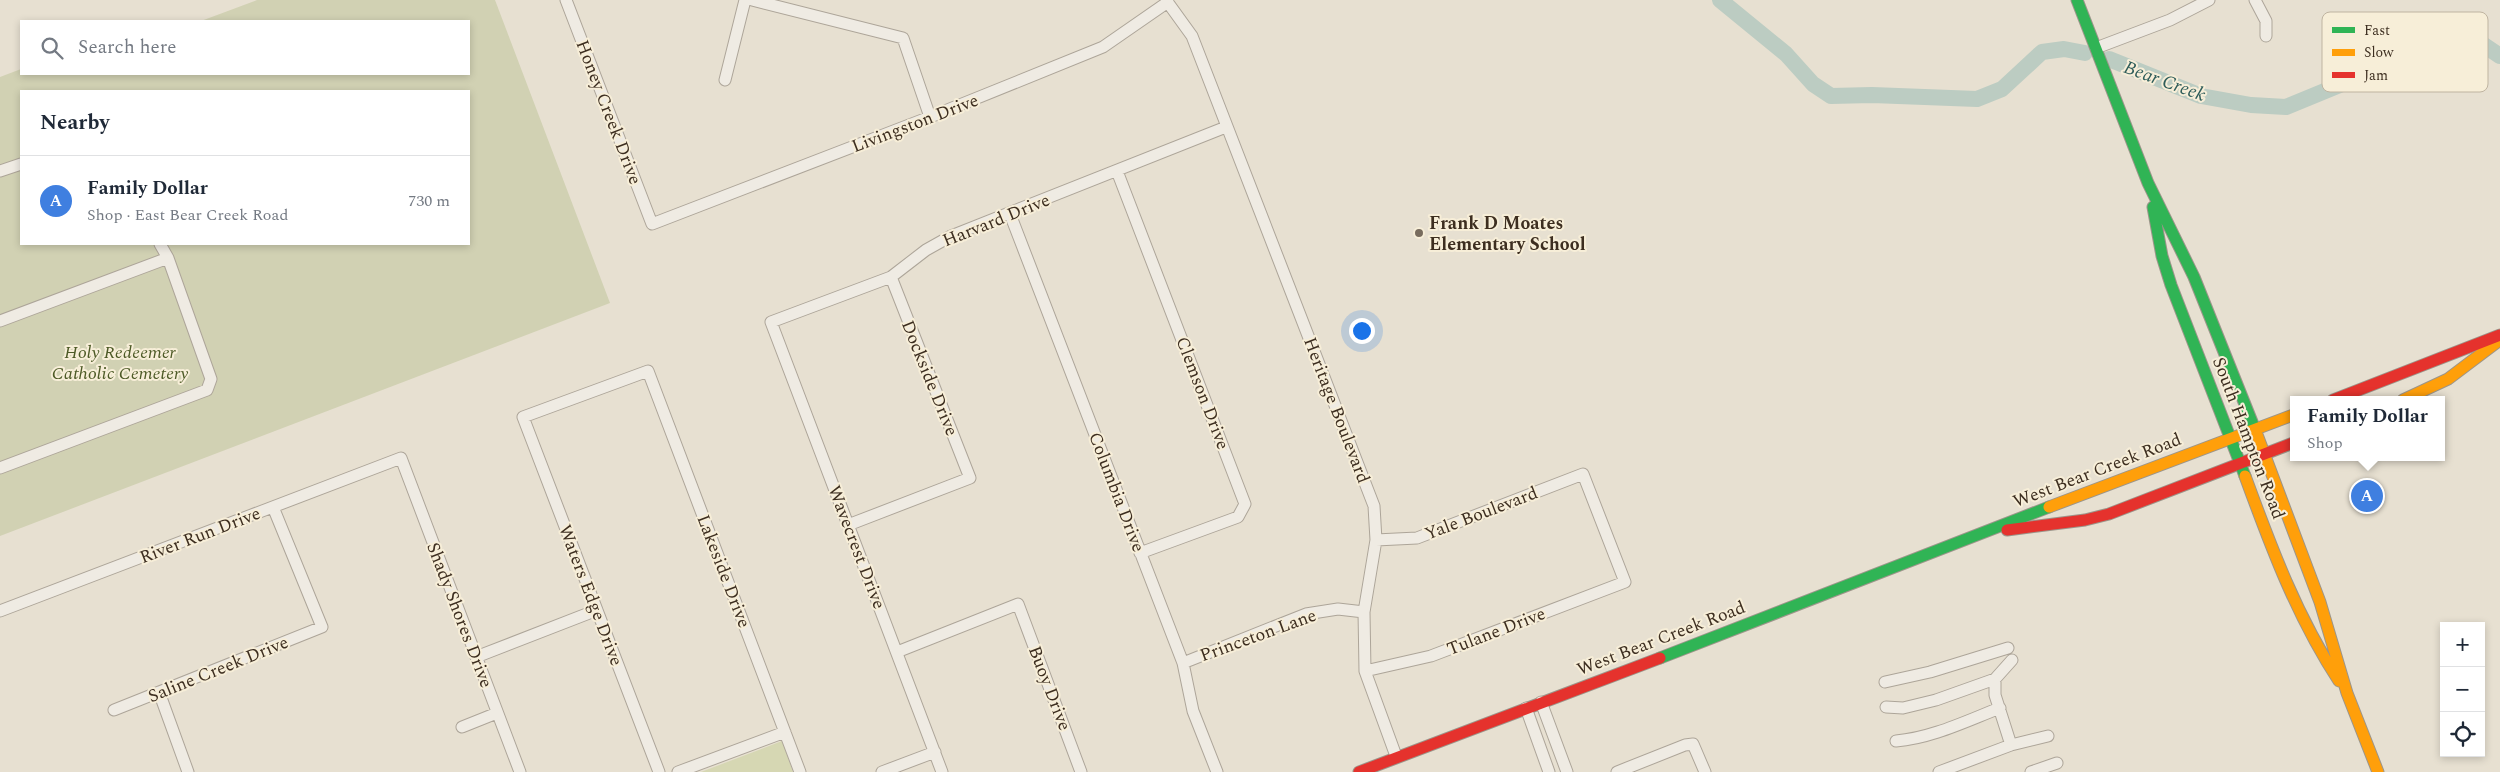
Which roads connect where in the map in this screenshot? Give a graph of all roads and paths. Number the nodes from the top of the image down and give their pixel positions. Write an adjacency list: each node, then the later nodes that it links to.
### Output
1 (566, 0): 18 (street, Honey Creek Drive)
2 (745, 0): 10 (street)
3 (752, 0): 11 (street)
4 (2077, 0): 9 (main road, South Hampton Road)
5 (2209, 0): 9 (street)
6 (2255, 0): 8 (street)
7 (1167, 1): 11 (street, Livingston Drive); 12 (street, Heritage Boulevard)
8 (2266, 36)
9 (2096, 48): 16 (main road, South Hampton Road)
10 (725, 80)
11 (930, 117): 18 (street, Livingston Drive)
12 (1226, 127): 15 (street, Harvard Drive); 40 (street, Heritage Boulevard)
13 (20, 164): 14 (street)
14 (0, 171)
15 (1117, 171): 17 (street, Harvard Drive); 41 (street, Clemson Drive)
16 (2148, 183): 30 (main road, South Hampton Road); 31 (main road, South Hampton Road)
17 (1010, 214): 21 (street, Harvard Drive); 41 (street, Columbia Drive)
18 (652, 224)
19 (161, 245): 20 (street)
20 (168, 258): 22 (street); 36 (street)
21 (891, 277): 23 (street, Harvard Drive); 38 (street, Dockside Drive)
22 (0, 321)
23 (771, 322): 38 (street, Wavecrest Drive)
24 (2500, 335): 26 (main road)
25 (2500, 340): 27 (main road)
26 (2343, 396)
27 (2412, 396)
28 (2290, 416): 30 (main road, West Bear Creek Road)
29 (523, 417): 43 (street, Waters Edge Drive); 61 (street, Lakeside Drive)
30 (2256, 429): 31 (main road, West Bear Creek Road); 33 (main road, South Hampton Road)
31 (2231, 438): 35 (main road, South Hampton Road); 39 (main road, West Bear Creek Road)
32 (2290, 444): 33 (main road, West Bear Creek Road)
33 (2264, 455): 35 (main road, West Bear Creek Road); 53 (main road, South Hampton Road)
34 (401, 458): 37 (street, River Run Drive); 47 (street, Shady Shores Drive)
35 (2240, 463): 39 (main road, West Bear Creek Road); 53 (main road, South Hampton Road)
36 (0, 468)
37 (273, 507): 44 (street, River Run Drive); 52 (street, Saline Creek Drive)
38 (848, 524): 46 (street, Wavecrest Drive)
39 (1976, 536): 54 (main road, West Bear Creek Road)
40 (1376, 540): 42 (street, Yale Boulevard); 45 (street, Heritage Boulevard)
41 (1140, 553): 48 (street, Columbia Drive)
42 (1625, 582): 49 (street, Tulane Drive)
43 (597, 610): 47 (street); 70 (street, Waters Edge Drive)
44 (0, 611)
45 (1364, 612): 48 (street, Princeton Lane); 49 (street, Heritage Boulevard)
46 (897, 652): 65 (street, Wavecrest Drive); 75 (street, Buoy Drive)
47 (476, 657): 59 (street, Shady Shores Drive)
48 (1184, 663): 76 (street, Columbia Drive)
49 (1365, 671): 66 (street, Heritage Boulevard)
50 (1995, 679): 51 (street); 55 (street); 57 (street)
51 (1885, 682)
52 (158, 692): 58 (street, Saline Creek Drive); 68 (street)
53 (2348, 693): 84 (main road, South Hampton Road)
54 (1541, 702): 56 (main road, West Bear Creek Road); 79 (street)
55 (1886, 707)
56 (1526, 708): 66 (main road, West Bear Creek Road); 78 (street)
57 (2000, 708): 63 (street); 64 (street)
58 (114, 710)
59 (497, 713): 60 (street); 69 (street, Shady Shores Drive)
60 (462, 726)
61 (785, 732): 71 (street); 72 (street, Lakeside Drive)
62 (2048, 736): 64 (street)
63 (1896, 741)
64 (2011, 745): 82 (street)
65 (935, 752): 73 (street); 74 (street, Wavecrest Drive)
66 (1396, 756): 77 (main road, West Bear Creek Road)
67 (2057, 763): 83 (street)
68 (188, 772)
69 (520, 772)
70 (659, 772)
71 (678, 772)
72 (800, 772)
73 (882, 772)
74 (942, 772)
75 (1081, 772)
76 (1217, 772)
77 (1359, 772)
78 (1549, 772)
79 (1567, 772)
80 (1617, 772): 81 (street)
81 (1705, 772)
82 (1939, 772)
83 (2031, 772)
84 (2378, 772)

